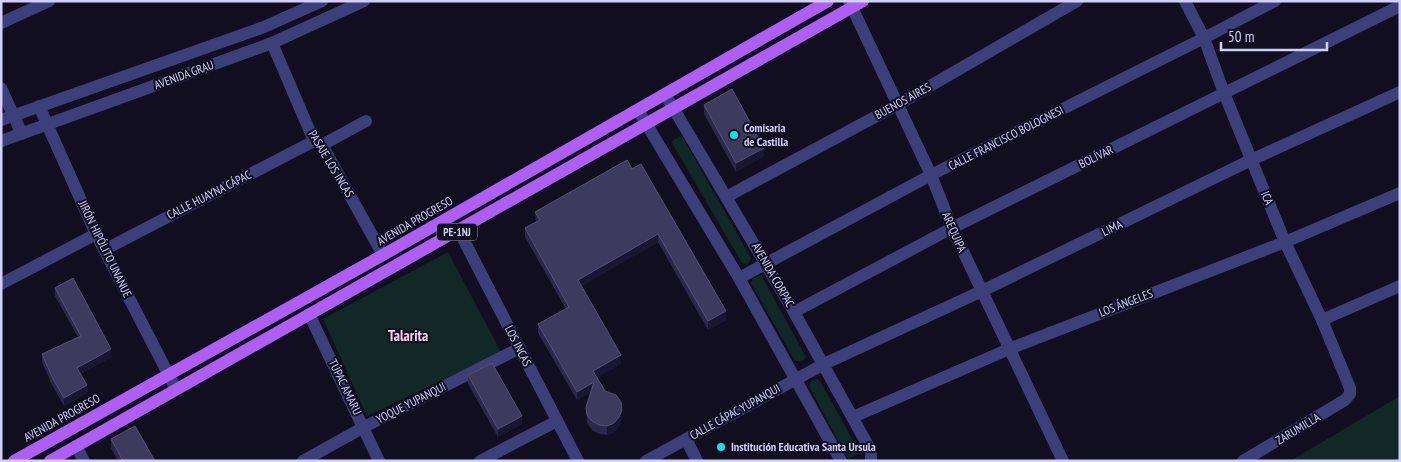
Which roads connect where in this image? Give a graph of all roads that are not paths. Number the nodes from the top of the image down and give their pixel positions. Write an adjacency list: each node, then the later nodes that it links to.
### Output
1 (49, 1): 10 (street)
2 (322, 1): 18 (street, AVENIDA GRAU)
3 (364, 1): 12 (street, AVENIDA GRAU)
4 (828, 1): 16 (main road, AVENIDA PROGRESO / PE-1NJ)
5 (1077, 1): 17 (street, BUENOS AIRES)
6 (1185, 1): 11 (street, ICA)
7 (1275, 1): 11 (street, CALLE FRANCISCO BOLOGNESI)
8 (855, 3): 17 (street, AREQUIPA); 19 (main road, PE-1NJ)
9 (1400, 6): 14 (street, BOLÍVAR)
10 (1, 23)
11 (1204, 38): 14 (street, ICA); 29 (street, CALLE FRANCISCO BOLOGNESI)
12 (272, 44): 24 (street, AVENIDA GRAU); 27 (street, PASAJE LOS INCAS)
13 (1, 88): 21 (street)
14 (1224, 92): 28 (street, ICA); 32 (street, BOLÍVAR)
15 (1400, 92): 28 (street, LIMA)
16 (665, 94): 19 (street, AVENIDA CORPAC); 20 (main road, AVENIDA PROGRESO / PE-1NJ)
17 (899, 104): 29 (street, AREQUIPA); 31 (street, BUENOS AIRES)
18 (39, 106): 21 (street, AVENIDA GRAU); 24 (street, JIRÓN HIPÓLITO UNANUE)
19 (673, 107): 23 (main road, PE-1NJ); 31 (street, AVENIDA CORPAC)
20 (638, 110): 23 (street); 37 (main road, AVENIDA PROGRESO / PE-1NJ)
21 (7, 118): 25 (street)
22 (366, 121): 27 (street, CALLE HUAYNA CÁPAC)
23 (646, 123): 33 (main road, PE-1NJ); 39 (street)
24 (46, 125): 25 (street, AVENIDA GRAU); 34 (street, JIRÓN HIPÓLITO UNANUE)
25 (22, 134): 26 (street, AVENIDA GRAU)
26 (1, 141)
27 (318, 143): 36 (street, CALLE HUAYNA CÁPAC); 37 (street, PASAJE LOS INCAS)
28 (1251, 160): 35 (street, ICA); 42 (street, LIMA)
29 (931, 175): 32 (street, AREQUIPA); 38 (street, CALLE FRANCISCO BOLOGNESI)
30 (1400, 193): 35 (street, LOS ÁNGELES)
31 (726, 197): 38 (street, AVENIDA CORPAC)
32 (952, 228): 42 (street, AREQUIPA); 43 (street, BOLÍVAR)
33 (459, 231): 44 (main road, PE-1NJ); 46 (street, LOS INCAS)
34 (96, 234): 36 (street, JIRÓN HIPÓLITO UNANUE); 40 (street)
35 (1285, 242): 45 (street, ICA); 47 (street, LOS ÁNGELES)
36 (104, 250): 49 (street, JIRÓN HIPÓLITO UNANUE)
37 (383, 255): 49 (main road, AVENIDA PROGRESO / PE-1NJ)
38 (766, 264): 39 (street, CALLE FRANCISCO BOLOGNESI); 43 (street, AVENIDA CORPAC)
39 (739, 278): 50 (street)
40 (1, 284)
41 (1400, 286): 45 (street)
42 (982, 291): 47 (street, AREQUIPA); 48 (street, LIMA)
43 (794, 312): 48 (street, AVENIDA CORPAC)
44 (309, 314): 51 (main road, PE-1NJ); 55 (street, TÚPAC AMARU)
45 (1322, 320): 52 (street, ICA)
46 (520, 348): 54 (street, LOS INCAS); 55 (street, YOQUE YUPANQUI)
47 (1009, 348): 53 (street, LOS ÁNGELES); 69 (street, AREQUIPA)
48 (824, 364): 50 (street, CALLE CÁPAC YUPANQUI); 53 (street, AVENIDA CORPAC)
49 (168, 375): 51 (street, JIRÓN HIPÓLITO UNANUE); 58 (main road, AVENIDA PROGRESO / PE-1NJ)
50 (796, 379): 56 (street, CALLE CÁPAC YUPANQUI); 67 (street)
51 (176, 389): 57 (main road, PE-1NJ)
52 (1350, 394): 70 (street, ZARUMILLA)
53 (853, 417): 68 (street, AVENIDA CORPAC)
54 (557, 421): 63 (street); 64 (street, LOS INCAS)
55 (364, 426): 61 (street, YOQUE YUPANQUI); 62 (street, TÚPAC AMARU)
56 (686, 439): 65 (street, CALLE CÁPAC YUPANQUI); 66 (street)
57 (76, 446): 59 (main road, PE-1NJ); 60 (street)
58 (14, 461)
59 (50, 461)
60 (84, 461)
61 (303, 461)
62 (379, 461)
63 (480, 461)
64 (578, 461)
65 (646, 461)
66 (697, 461)
67 (841, 461)
68 (871, 461)
69 (1063, 461)
70 (1243, 461)

